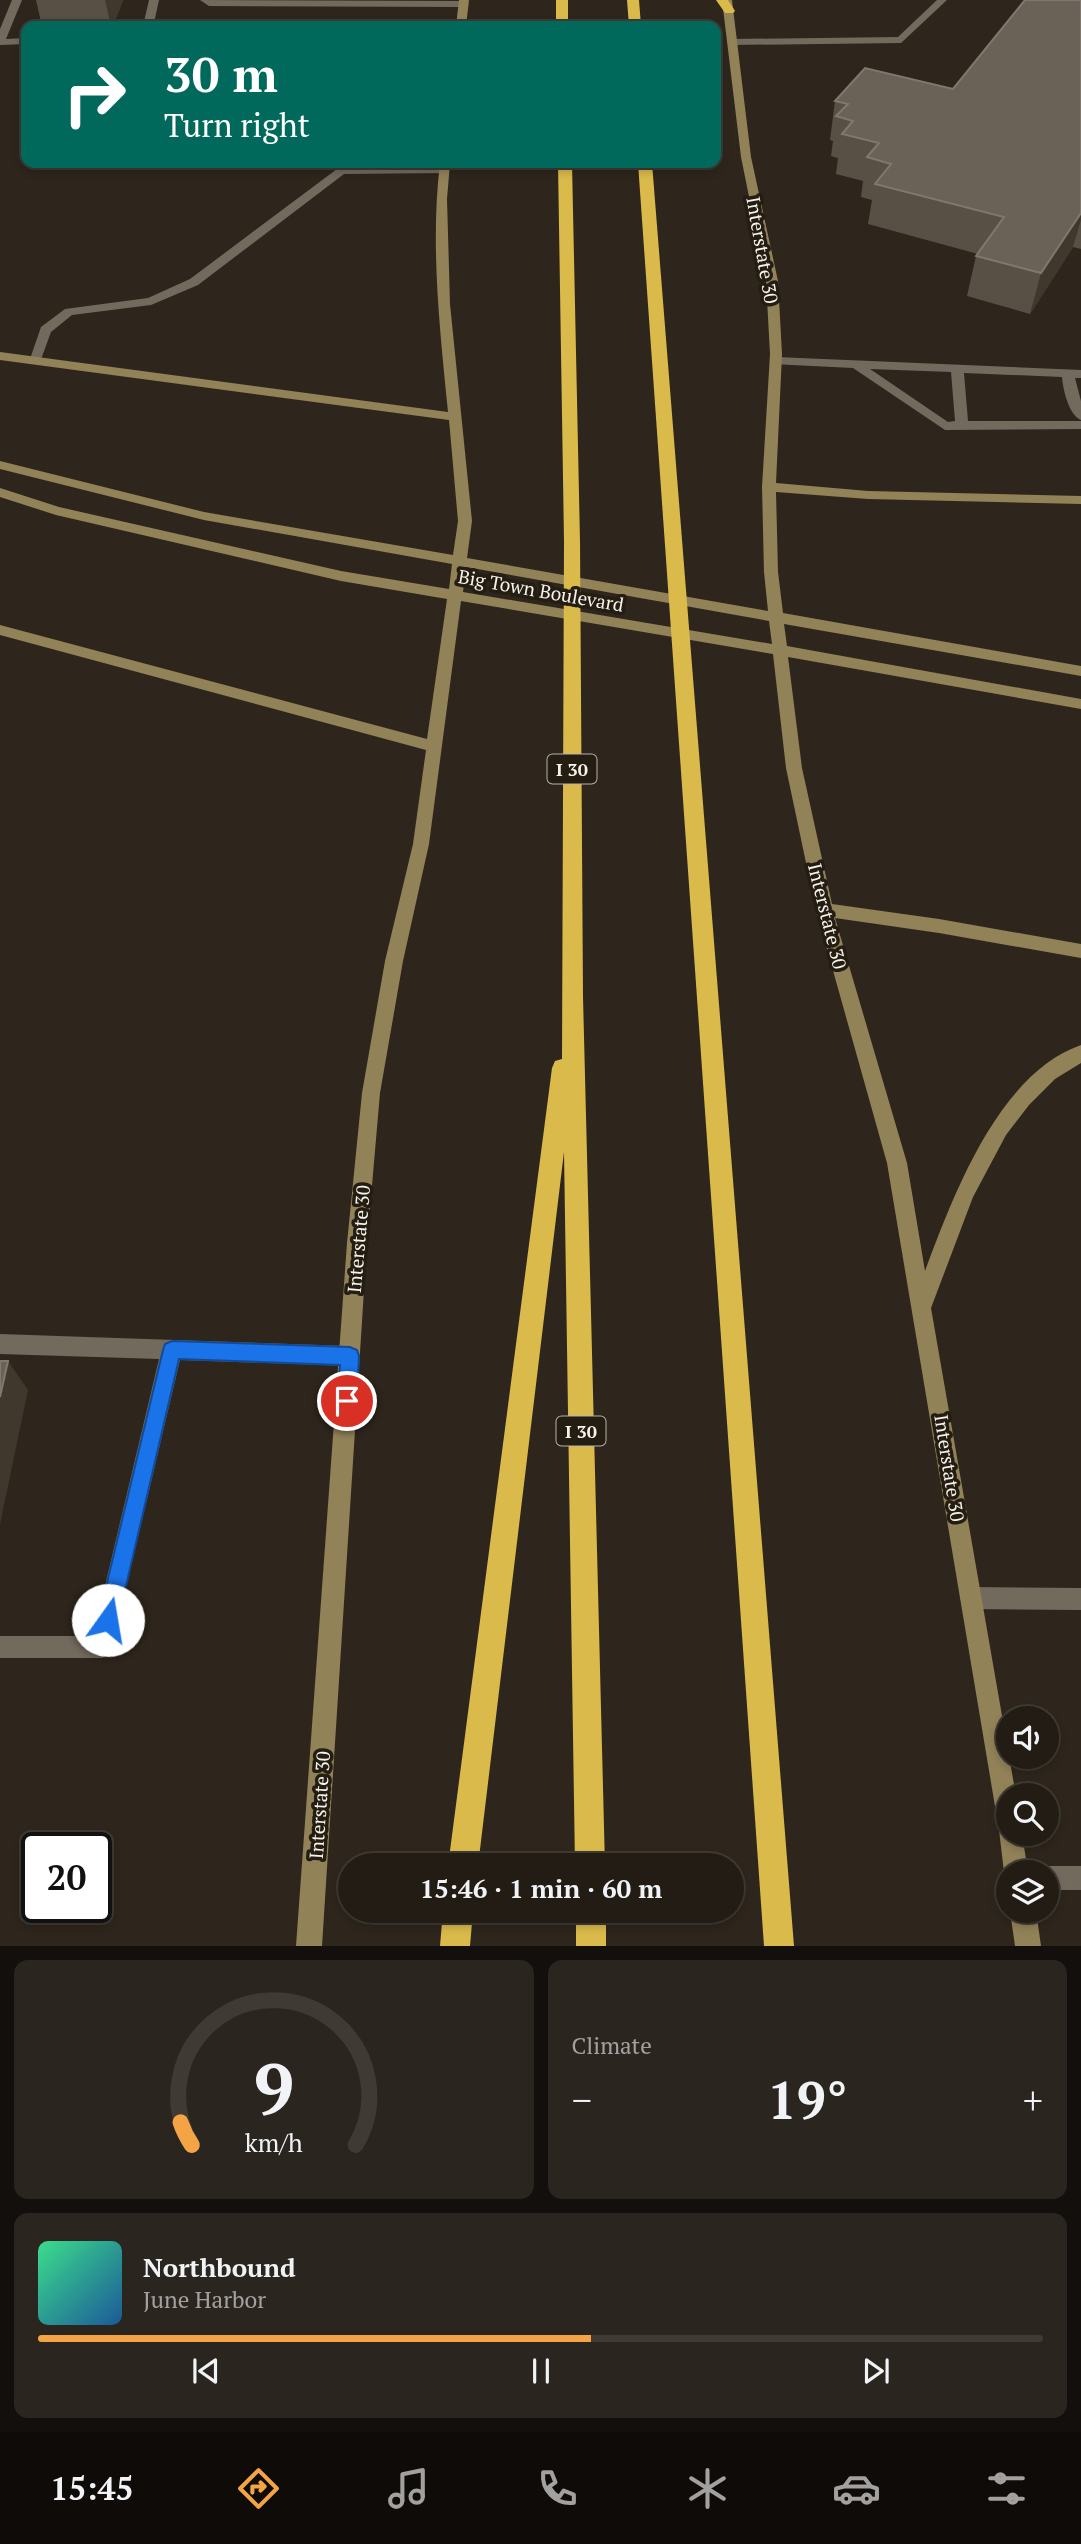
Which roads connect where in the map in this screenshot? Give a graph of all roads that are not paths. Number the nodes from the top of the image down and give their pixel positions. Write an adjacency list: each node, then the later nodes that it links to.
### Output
1 (18, 0): 15 (lane)
2 (154, 0): 10 (lane)
3 (205, 0): 9 (lane)
4 (562, 0): 13 (highway)
5 (633, 0): 14 (highway)
6 (942, 0): 17 (lane)
7 (464, 2): 9 (lane); 12 (main road)
8 (726, 4): 17 (main road, Interstate 30)
9 (394, 5): 11 (lane)
10 (149, 21)
11 (391, 21)
12 (462, 21)
13 (562, 21)
14 (635, 21)
15 (0, 41): 16 (lane)
16 (21, 41)
17 (732, 42): 25 (main road, Interstate 30)
18 (418, 168): 24 (lane)
19 (444, 168): 30 (main road, Interstate 30)
20 (565, 168): 43 (highway, I 30)
21 (645, 168): 63 (highway)
22 (0, 350): 24 (main road)
23 (0, 356): 24 (main road)
24 (36, 359): 30 (main road)
25 (776, 361): 26 (lane); 34 (main road, Interstate 30)
26 (855, 364): 27 (lane); 31 (lane)
27 (957, 368): 28 (lane); 31 (lane)
28 (1075, 373): 29 (lane)
29 (1081, 416)
30 (456, 418): 40 (main road, Interstate 30)
31 (962, 425): 32 (lane)
32 (1081, 425)
33 (0, 465): 38 (main road, Big Town Boulevard)
34 (769, 487): 36 (main road); 41 (main road, Interstate 30)
35 (0, 492): 39 (main road, Big Town Boulevard)
36 (1081, 500)
37 (0, 630): 40 (main road)
38 (1081, 671)
39 (1081, 704)
40 (436, 747): 48 (main road, Interstate 30)
41 (824, 911): 42 (main road); 45 (main road, Interstate 30)
42 (1081, 951)
43 (572, 997): 53 (highway); 54 (highway, I 30)
44 (1081, 1054): 45 (main road)
45 (923, 1304): 49 (main road, Interstate 30)
46 (0, 1344): 47 (lane)
47 (172, 1350): 48 (lane); 51 (lane)
48 (350, 1356): 60 (main road, Interstate 30)
49 (971, 1598): 50 (lane); 52 (main road, Interstate 30)
50 (1081, 1599)
51 (0, 1647)
52 (1002, 1783)
53 (465, 1853)
54 (590, 1853)
55 (1059, 1878): 56 (lane)
56 (1081, 1878)
57 (457, 1923): 61 (highway)
58 (591, 1923): 62 (highway)
59 (1025, 1923): 64 (main road)
60 (309, 1945)
61 (455, 1945)
62 (591, 1945)
63 (779, 1945)
64 (1028, 1945)

